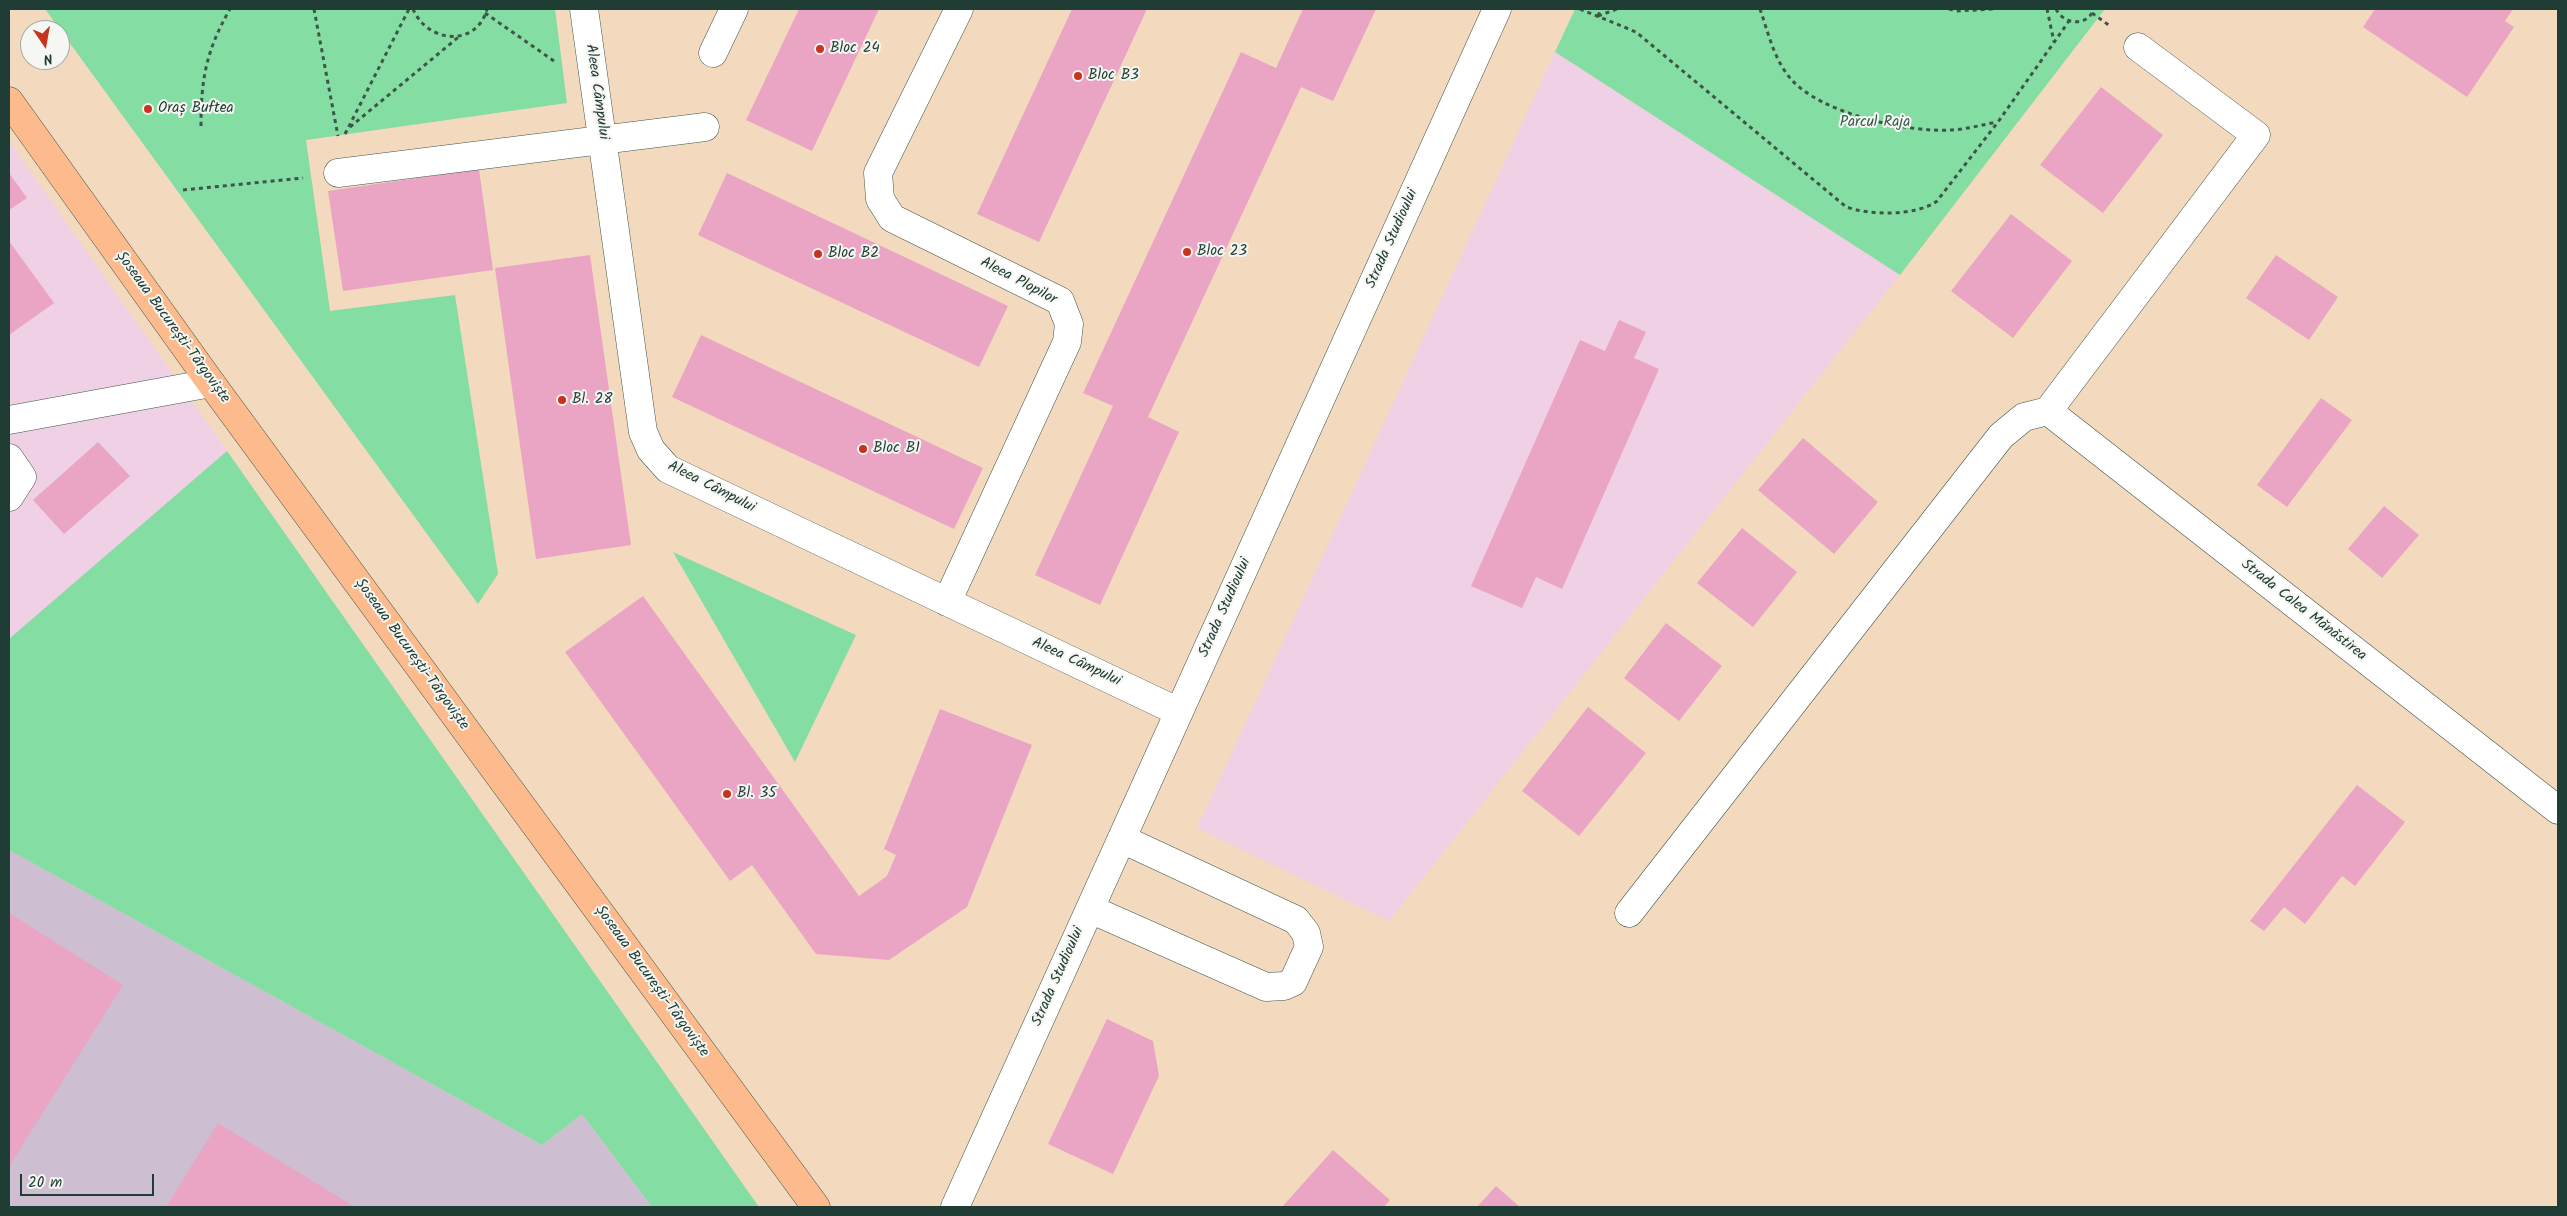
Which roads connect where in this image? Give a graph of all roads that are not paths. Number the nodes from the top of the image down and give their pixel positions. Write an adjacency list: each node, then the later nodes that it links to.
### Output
1 (584, 9): 9 (street, Aleea Câmpului)
2 (734, 9): 6 (street)
3 (959, 9): 16 (street, Aleea Plopilor)
4 (1497, 9): 17 (street, Strada Studioului)
5 (2138, 47): 12 (street)
6 (713, 53)
7 (9, 101): 11 (main road, Șoseaua București-Târgoviște)
8 (705, 127): 9 (street)
9 (602, 140): 10 (street); 16 (street, Aleea Câmpului)
10 (335, 174)
11 (211, 383): 13 (street); 22 (main road, Șoseaua București-Târgoviște)
12 (2048, 411): 18 (street, Strada Calea Mănăstirea); 21 (street)
13 (9, 420)
14 (9, 458): 15 (street)
15 (9, 497)
16 (947, 602): 17 (street, Aleea Câmpului)
17 (1180, 712): 19 (street, Strada Studioului)
18 (2558, 810)
19 (1122, 839): 20 (street, Strada Studioului); 20 (street)
20 (1090, 910): 23 (street, Strada Studioului)
21 (1629, 913)
22 (816, 1207)
23 (955, 1207)

